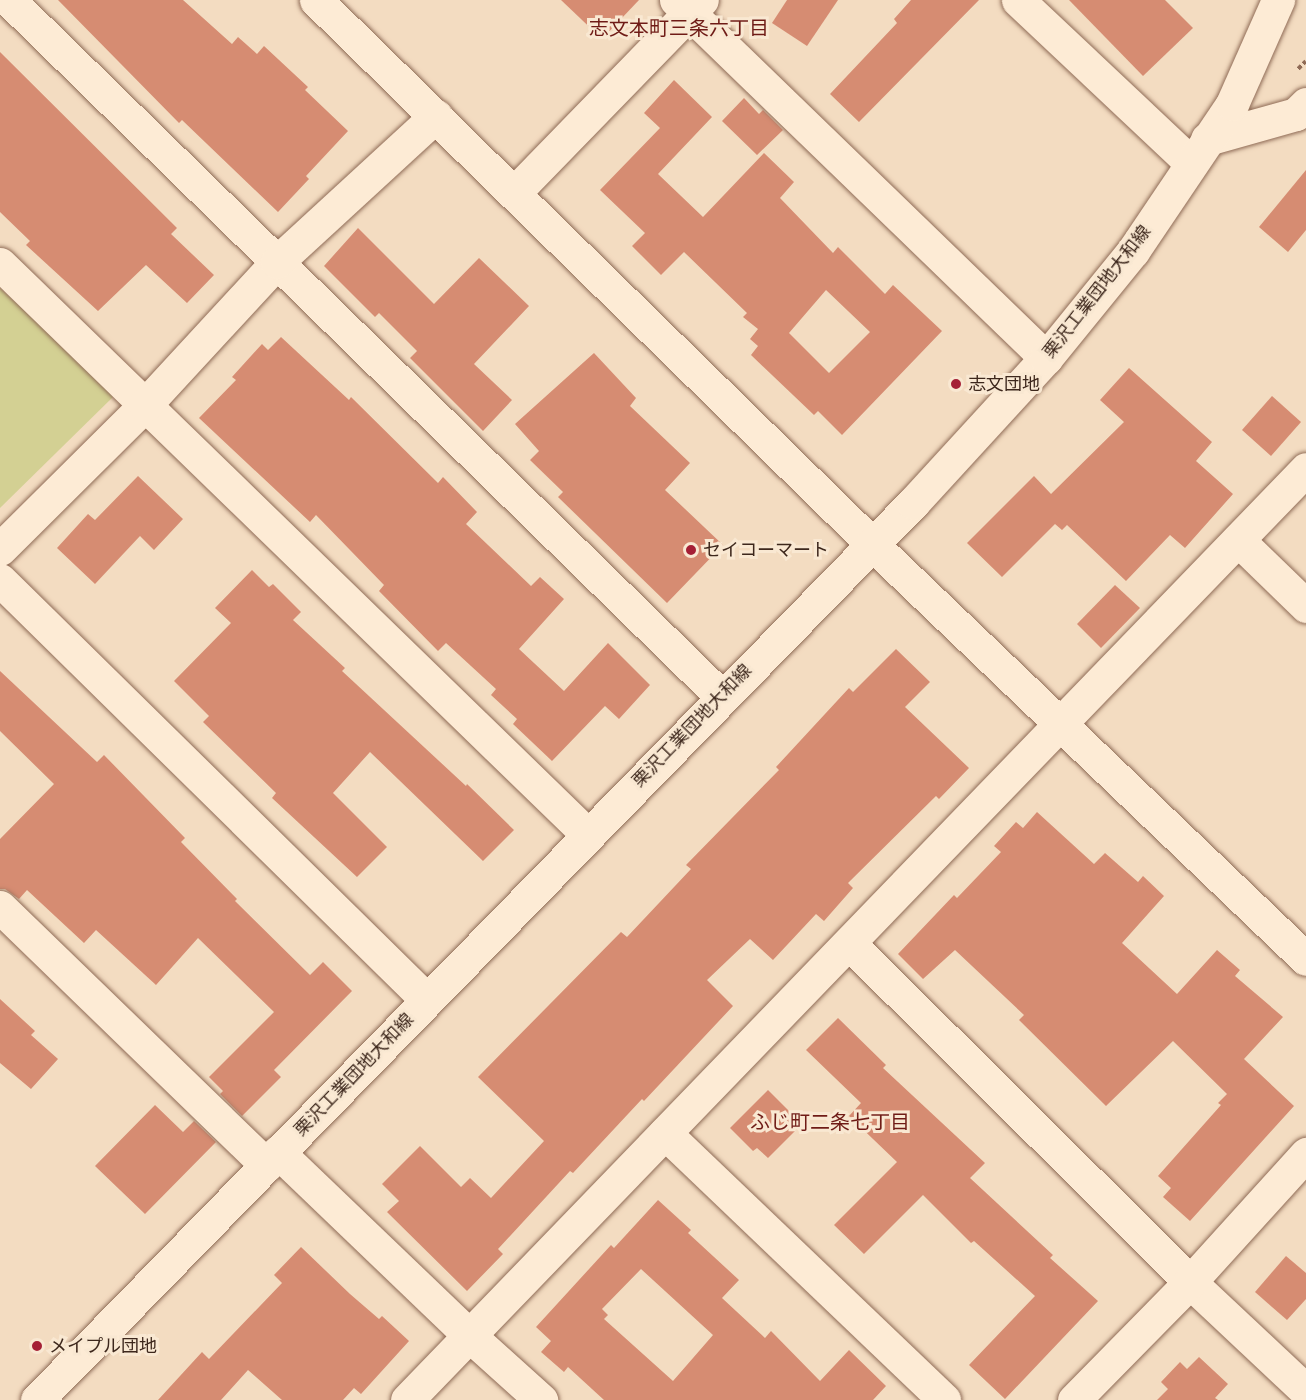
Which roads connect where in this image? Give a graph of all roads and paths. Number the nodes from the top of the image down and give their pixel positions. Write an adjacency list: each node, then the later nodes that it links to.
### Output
1 (9, 0): 10 (street)
2 (316, 0): 7 (street)
3 (1018, 0): 8 (street)
4 (1278, 0): 8 (street, 栗沢工業団地大和線)
5 (689, 4): 9 (street); 12 (street)
6 (1306, 104): 8 (street)
7 (436, 116): 9 (street); 10 (street)
8 (1199, 151): 12 (street, 栗沢工業団地大和線)
9 (515, 192): 16 (street)
10 (277, 262): 13 (street); 20 (street)
11 (0, 264): 13 (street)
12 (1046, 358): 16 (street, 栗沢工業団地大和線)
13 (145, 405): 17 (street); 22 (street)
14 (1306, 469): 15 (street)
15 (1238, 540): 19 (street); 21 (street)
16 (872, 544): 20 (street, 栗沢工業団地大和線); 21 (street)
17 (0, 549)
18 (0, 580): 26 (street)
19 (1306, 606)
20 (721, 696): 22 (street, 栗沢工業団地大和線)
21 (1062, 723): 24 (street); 25 (street)
22 (588, 835): 26 (street, 栗沢工業団地大和線)
23 (0, 907): 29 (street)
24 (849, 943): 27 (street); 30 (street)
25 (1306, 959)
26 (427, 1000): 29 (street, 栗沢工業団地大和線)
27 (665, 1133): 31 (street); 36 (street)
28 (1306, 1154): 30 (street)
29 (272, 1159): 31 (street); 33 (street, 栗沢工業団地大和線)
30 (1190, 1282): 32 (street); 37 (street)
31 (470, 1336): 34 (street); 35 (street)
32 (1306, 1391)
33 (37, 1400)
34 (407, 1400)
35 (541, 1400)
36 (944, 1400)
37 (1074, 1400)

